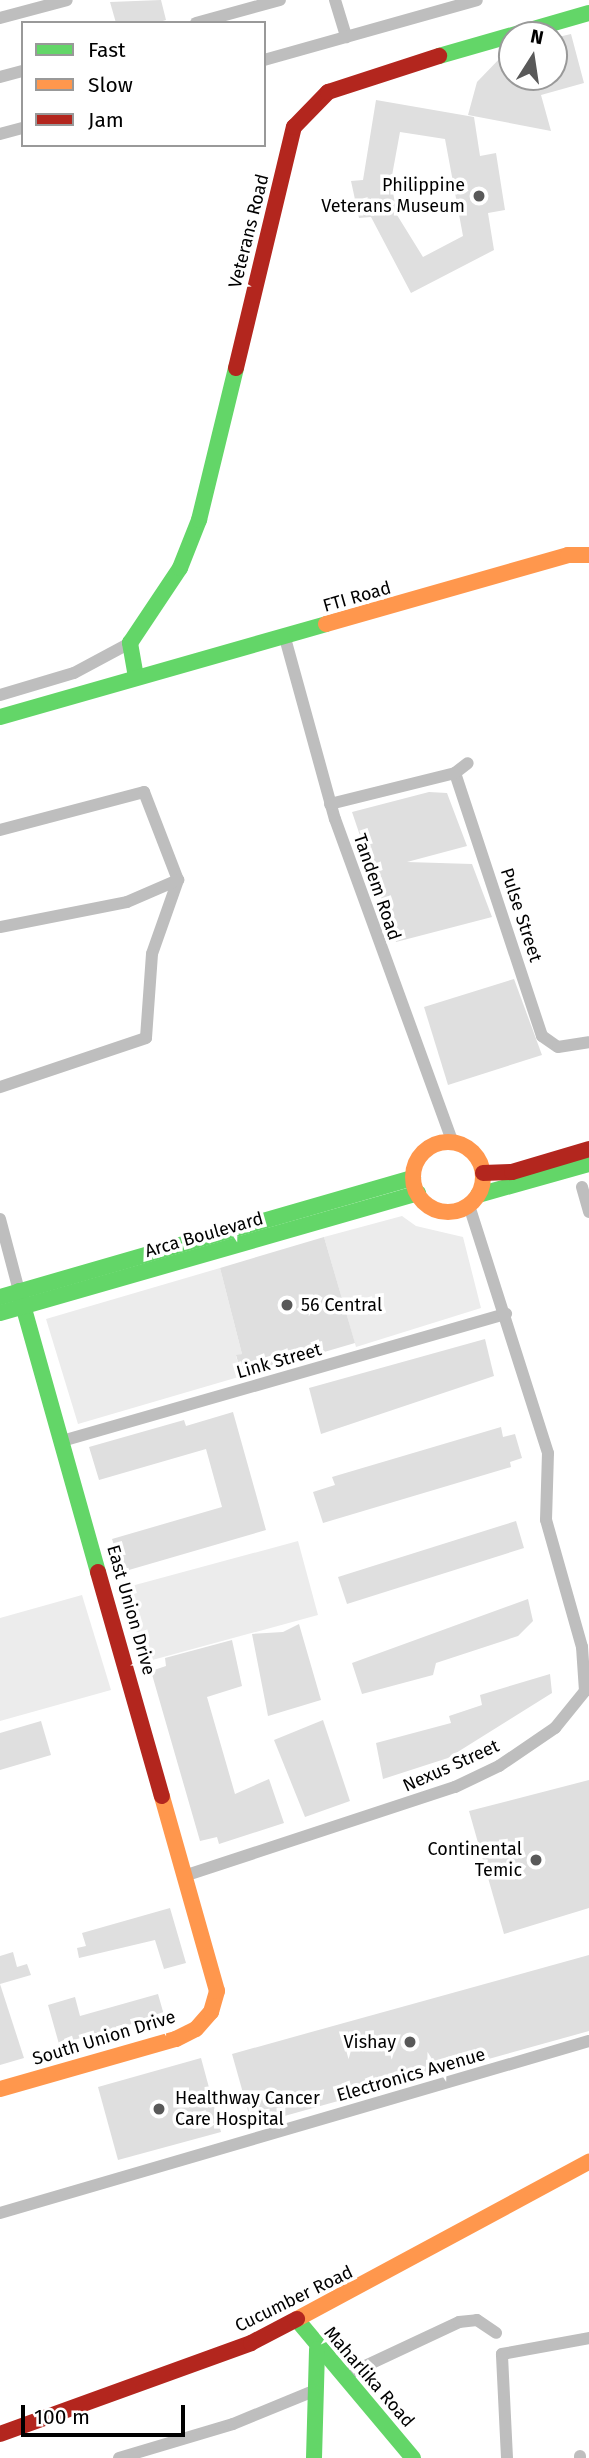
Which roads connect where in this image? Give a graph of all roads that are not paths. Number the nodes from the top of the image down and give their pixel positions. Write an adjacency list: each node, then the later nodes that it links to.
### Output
1 (67, 0): 6 (street)
2 (280, 0): 7 (street)
3 (335, 0): 8 (street)
4 (477, 0): 8 (street)
5 (589, 13): 16 (street, Veterans Road)
6 (0, 18)
7 (203, 21)
8 (346, 37): 9 (street)
9 (266, 59)
10 (21, 72): 11 (street)
11 (0, 77)
12 (21, 129): 13 (street)
13 (0, 134)
14 (589, 555): 15 (street, FTI Road)
15 (285, 638): 17 (street, FTI Road); 22 (street, Tandem Road)
16 (130, 643): 17 (street); 18 (street, Veterans Road)
17 (135, 677): 19 (street, FTI Road)
18 (0, 695)
19 (0, 716)
20 (468, 763): 21 (street)
21 (455, 773): 22 (street); 26 (street, Pulse Street)
22 (330, 804): 28 (street, Tandem Road)
23 (0, 830): 24 (street)
24 (178, 880): 25 (street); 27 (street)
25 (0, 927)
26 (589, 1042)
27 (0, 1087)
28 (453, 1143): 31 (street); 32 (street)
29 (589, 1149): 31 (street)
30 (589, 1164): 34 (street)
31 (483, 1173): 34 (street)
32 (416, 1186): 34 (street); 38 (street, Arca Boulevard)
33 (582, 1187): 35 (street)
34 (474, 1200): 40 (street, Nexus Street)
35 (589, 1212)
36 (0, 1219): 38 (street, East Union Drive)
37 (0, 1297): 38 (street, Arca Boulevard)
38 (21, 1299): 39 (street, Arca Boulevard); 41 (street, East Union Drive)
39 (0, 1313)
40 (506, 1314): 41 (street, Link Street); 42 (street, Nexus Street)
41 (62, 1441): 42 (street, East Union Drive)
42 (187, 1875): 43 (street, East Union Drive)
43 (211, 2012): 45 (street, South Union Drive)
44 (589, 2041): 47 (street, Electronics Avenue)
45 (0, 2089)
46 (589, 2162): 48 (street, Cucumber Road)
47 (0, 2213)
48 (298, 2321): 51 (street, Maharlika Road); 54 (street, Cucumber Road)
49 (496, 2333): 52 (street)
50 (589, 2338): 58 (street)
51 (317, 2349): 52 (street, Maharlika Road); 53 (street)
52 (346, 2375): 57 (street, Maharlika Road)
53 (316, 2390): 55 (street); 56 (street)
54 (0, 2434)
55 (119, 2458)
56 (314, 2458)
57 (413, 2458)
58 (507, 2458)

